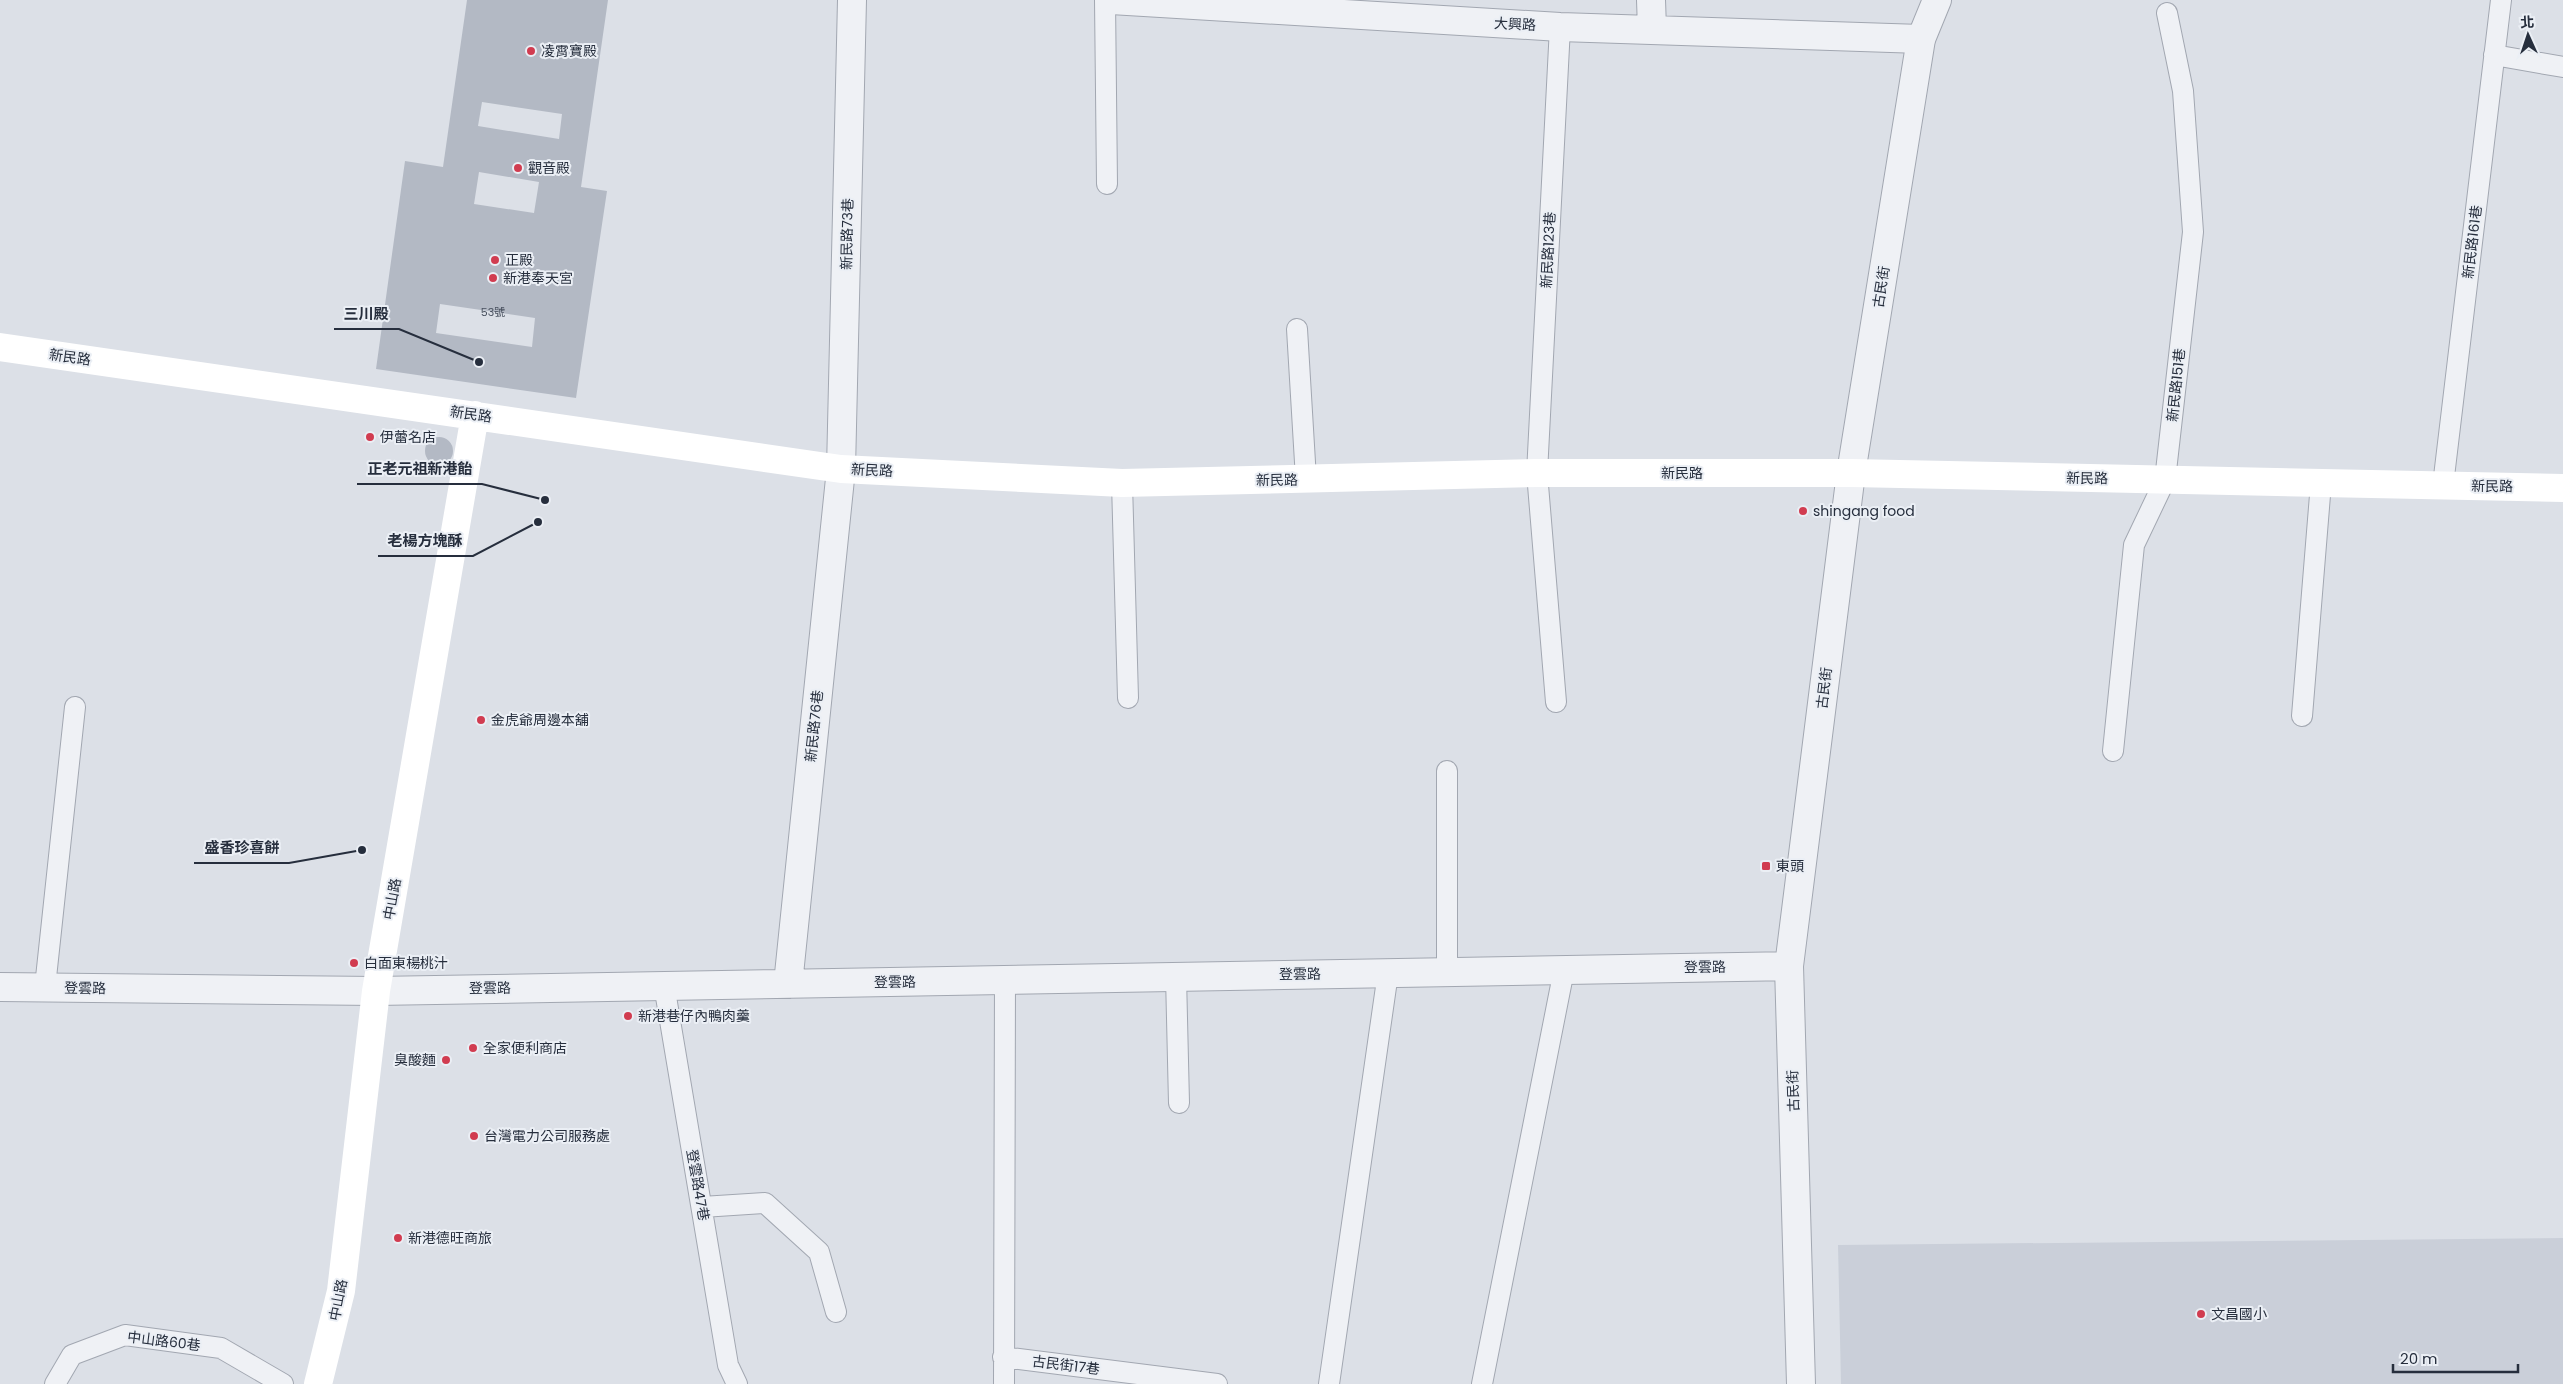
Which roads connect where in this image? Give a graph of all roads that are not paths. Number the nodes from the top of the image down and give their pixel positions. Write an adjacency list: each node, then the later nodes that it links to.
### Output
1 (852, 0): 17 (street, 新民路73巷)
2 (1105, 0): 13 (lane)
3 (1110, 0): 8 (street, 大興路)
4 (1651, 0): 9 (street)
5 (1937, 0): 10 (street, 古民街)
6 (2501, 0): 11 (lane, 新民路161巷)
7 (2167, 13): 21 (lane, 新民路151巷)
8 (1560, 27): 9 (street, 大興路); 18 (lane, 新民路123巷)
9 (1652, 28): 10 (street, 大興路)
10 (1921, 39): 19 (street, 古民街)
11 (2494, 56): 12 (lane); 24 (lane, 新民路161巷)
12 (2563, 67)
13 (1107, 184)
14 (1297, 330): 20 (lane)
15 (0, 348): 16 (main road, 新民路)
16 (475, 415): 17 (main road, 新民路); 42 (main road, 中山路)
17 (841, 469): 22 (main road, 新民路); 38 (street, 新民路76巷)
18 (1537, 472): 19 (main road, 新民路); 20 (main road, 新民路); 27 (lane, 新民路123巷)
19 (1851, 474): 21 (main road, 新民路); 32 (street, 古民街)
20 (1306, 479): 22 (main road, 新民路)
21 (2165, 480): 23 (main road, 新民路); 30 (lane, 新民路151巷)
22 (1122, 483): 26 (lane)
23 (2321, 483): 24 (main road, 新民路); 29 (lane)
24 (2443, 485): 25 (main road, 新民路)
25 (2563, 488)
26 (1128, 698)
27 (1556, 702)
28 (75, 707): 41 (lane)
29 (2302, 716)
30 (2113, 751)
31 (1447, 770): 34 (lane)
32 (1790, 966): 33 (street, 登雲路); 55 (street, 古民街)
33 (1564, 970): 34 (street, 登雲路); 54 (lane)
34 (1447, 972): 35 (street, 登雲路)
35 (1388, 973): 36 (street, 登雲路); 53 (lane)
36 (1176, 976): 37 (street, 登雲路); 43 (lane)
37 (1005, 980): 38 (street, 登雲路); 46 (lane)
38 (788, 984): 39 (street, 登雲路)
39 (664, 985): 42 (street, 登雲路); 44 (lane, 登雲路47巷)
40 (0, 987): 41 (street, 登雲路)
41 (45, 987): 42 (street, 登雲路)
42 (376, 991): 49 (main road, 中山路)
43 (1179, 1103)
44 (702, 1207): 45 (lane); 50 (lane, 登雲路47巷)
45 (836, 1312)
46 (1003, 1357): 51 (lane); 52 (lane, 古民街17巷)
47 (54, 1384): 48 (lane, 中山路60巷)
48 (283, 1384)
49 (318, 1384)
50 (737, 1384)
51 (1004, 1384)
52 (1217, 1384)
53 (1329, 1384)
54 (1482, 1384)
55 (1801, 1384)

